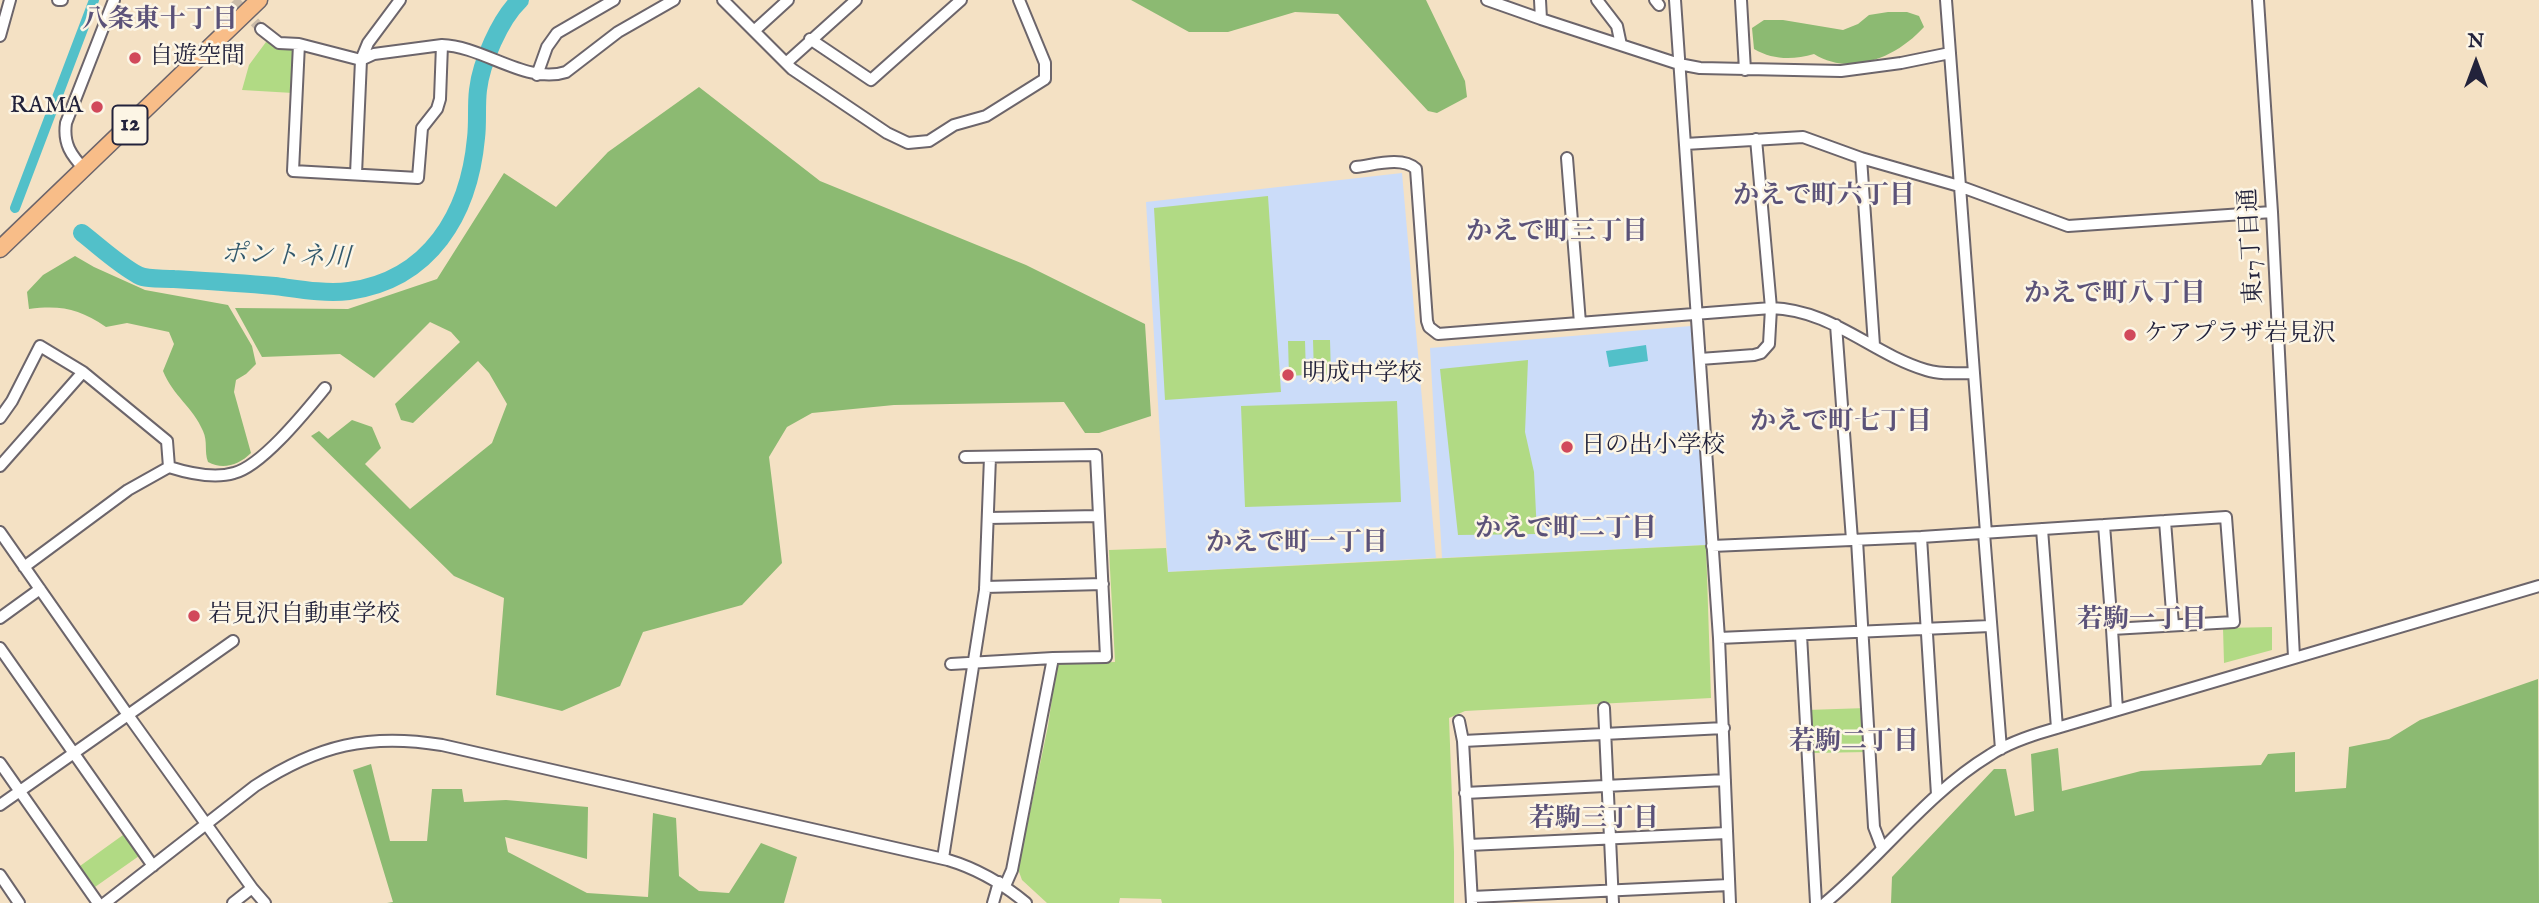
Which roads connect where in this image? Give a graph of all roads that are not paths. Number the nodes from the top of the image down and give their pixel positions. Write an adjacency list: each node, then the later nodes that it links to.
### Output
1 (10, 0): 22 (street)
2 (114, 0): 38 (street)
3 (259, 0): 38 (highway, 12)
4 (400, 0): 28 (street)
5 (614, 0): 32 (street)
6 (674, 0): 32 (street)
7 (723, 0): 21 (street)
8 (788, 0): 21 (street)
9 (856, 0): 23 (street)
10 (961, 0): 23 (street)
11 (1019, 0): 29 (street)
12 (1487, 0): 19 (street)
13 (1540, 0): 19 (street)
14 (1597, 0): 26 (street)
15 (1675, 0): 30 (street)
16 (1741, 0): 31 (street)
17 (1945, 0): 27 (street)
18 (2258, 0): 41 (street, 東17丁目通)
19 (1541, 19): 26 (street)
20 (261, 29): 24 (street)
21 (754, 31): 29 (street)
22 (0, 36)
23 (810, 39): 29 (street)
24 (299, 44): 28 (street); 39 (street)
25 (442, 45): 28 (street); 32 (street); 39 (street)
26 (1621, 45): 30 (street)
27 (1950, 53): 31 (street); 40 (street)
28 (361, 60): 39 (street)
29 (786, 63)
30 (1679, 64): 31 (street); 34 (street)
31 (1745, 70)
32 (537, 75)
33 (1756, 139): 34 (street); 36 (street); 43 (street)
34 (1685, 144): 44 (street)
35 (1567, 158): 45 (street)
36 (1861, 158): 40 (street); 47 (street)
37 (1356, 167): 45 (street)
38 (85, 170): 42 (highway, 12)
39 (356, 174)
40 (1959, 186): 41 (street); 50 (street)
41 (2272, 212): 82 (street, 東17丁目通)
42 (0, 249)
43 (1771, 308): 44 (street); 46 (street); 48 (street)
44 (1697, 313): 45 (street); 48 (street)
45 (1580, 323)
46 (1836, 325): 47 (street); 65 (street)
47 (1874, 345): 50 (street)
48 (1700, 359): 66 (street)
49 (83, 372): 52 (street); 55 (street); 56 (street)
50 (1974, 373): 63 (street)
51 (325, 388): 56 (street)
52 (0, 418)
53 (965, 457): 54 (street)
54 (990, 457): 57 (street); 58 (street)
55 (0, 466)
56 (169, 467): 67 (street)
57 (1099, 516): 58 (street); 68 (street)
58 (988, 518): 70 (street)
59 (2165, 521): 60 (street); 73 (street); 73 (street)
60 (2104, 525): 61 (street); 76 (street)
61 (2042, 529): 63 (street); 91 (street)
62 (0, 532): 67 (street)
63 (1985, 533): 64 (street); 74 (street)
64 (1921, 537): 65 (street); 75 (street)
65 (1855, 540): 66 (street); 77 (street)
66 (1712, 546): 79 (street)
67 (24, 567): 71 (street)
68 (1103, 584): 70 (street); 83 (street)
69 (2539, 586): 82 (street)
70 (985, 587): 84 (street)
71 (40, 589): 72 (street); 88 (street)
72 (0, 618)
73 (2173, 625): 76 (street)
74 (1990, 626): 75 (street); 94 (street)
75 (1927, 629): 77 (street); 101 (street)
76 (2112, 629): 87 (street)
77 (1863, 633): 78 (street); 107 (street)
78 (1801, 635): 79 (street); 124 (street)
79 (1719, 638): 90 (street)
80 (233, 641): 88 (street)
81 (0, 648): 95 (street)
82 (2294, 657): 87 (street)
83 (1053, 659): 84 (street); 111 (street)
84 (973, 663): 85 (street); 108 (street)
85 (951, 664)
86 (1604, 708): 92 (street)
87 (2117, 710): 91 (street)
88 (128, 715): 95 (street); 103 (street)
89 (1459, 721): 93 (street)
90 (1724, 728): 92 (street); 97 (street)
91 (2057, 728): 94 (street)
92 (1605, 733): 93 (street); 98 (street)
93 (1462, 741): 100 (street)
94 (2001, 749): 101 (street)
95 (73, 753): 99 (street); 109 (street)
96 (0, 763): 99 (street)
97 (1726, 780): 98 (street); 104 (street)
98 (1608, 784): 100 (street); 105 (street)
99 (20, 791): 102 (street); 117 (street)
100 (1465, 793): 106 (street)
101 (1937, 795): 107 (street)
102 (0, 805)
103 (205, 825): 108 (street); 109 (street); 113 (street)
104 (1727, 832): 105 (street); 112 (street)
105 (1610, 838): 106 (street); 114 (street)
106 (1469, 845): 115 (street)
107 (1882, 848): 125 (street)
108 (943, 858): 111 (street)
109 (153, 866): 118 (street)
110 (0, 875): 116 (street)
111 (1002, 884): 121 (street); 122 (street)
112 (1729, 885): 114 (street); 123 (street)
113 (252, 888): 119 (street); 120 (street)
114 (1613, 897): 115 (street)
115 (1472, 900)
116 (19, 903)
117 (98, 903)
118 (105, 903)
119 (233, 903)
120 (265, 903)
121 (993, 903)
122 (1026, 903)
123 (1730, 903)
124 (1816, 903)
125 (1825, 903)

